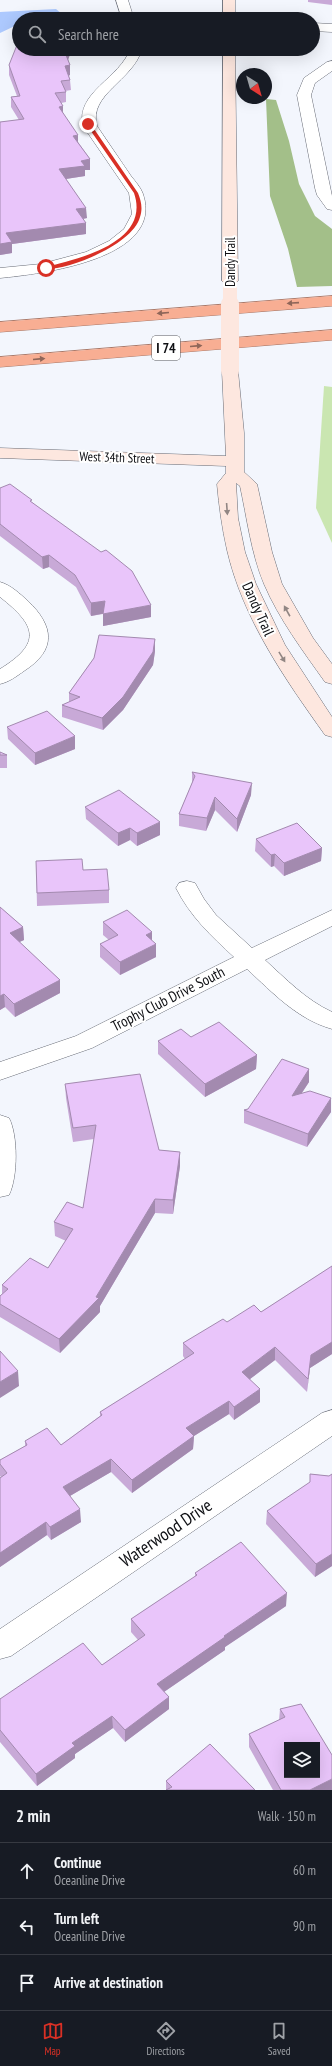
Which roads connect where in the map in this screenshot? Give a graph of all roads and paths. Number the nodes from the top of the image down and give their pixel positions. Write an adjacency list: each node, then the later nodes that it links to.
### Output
1 (122, 0): 3 (street)
2 (229, 0): 4 (main road)
3 (126, 12)
4 (229, 12)
5 (320, 27): 6 (street)
6 (332, 28)
7 (134, 56): 11 (street)
8 (229, 56): 17 (main road, Dandy Trail, bridge)
9 (332, 65): 10 (street)
10 (332, 206)
11 (0, 273)
12 (332, 301): 13 (highway, I 74, one-way to 13)
13 (0, 327)
14 (332, 335): 15 (highway, I 74, one-way to 14)
15 (0, 362)
16 (0, 452): 17 (main road, West 34th Street)
17 (235, 467): 20 (main road, Dandy Trail, one-way to 17); 21 (main road, Dandy Trail, one-way to 21)
18 (0, 588): 19 (street)
19 (0, 678)
20 (332, 678)
21 (332, 731)
22 (187, 888): 24 (street)
23 (332, 917): 24 (street, Trophy Club Drive South)
24 (249, 958): 25 (street); 26 (street, Trophy Club Drive South)
25 (332, 1021)
26 (0, 1071)
27 (0, 1124): 28 (street)
28 (0, 1188)
29 (332, 1421): 30 (street, Waterwood Drive)
30 (0, 1646)

